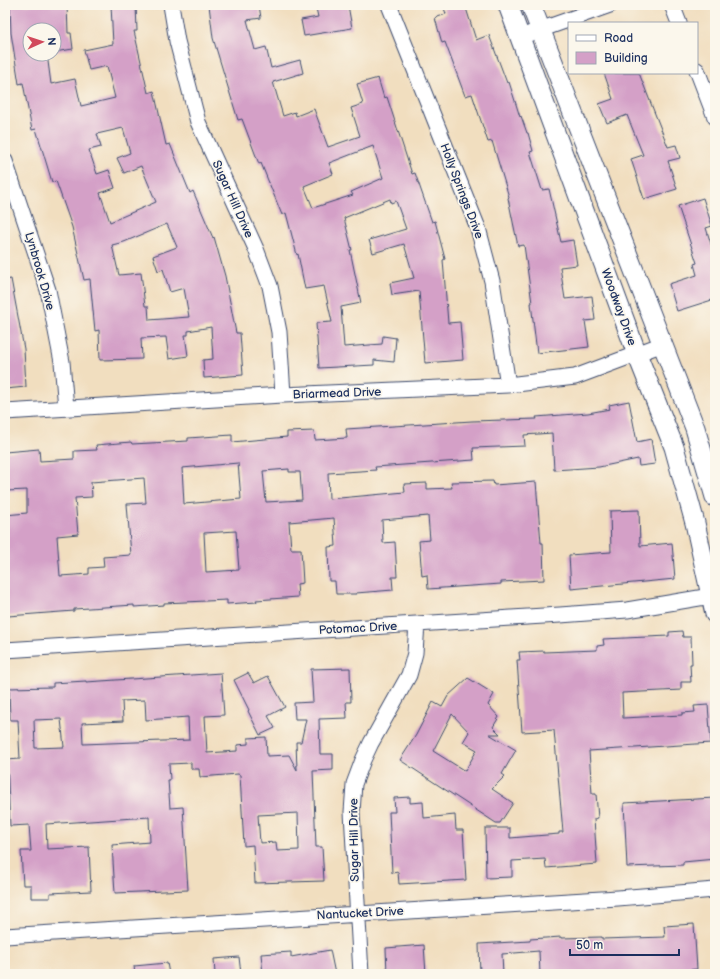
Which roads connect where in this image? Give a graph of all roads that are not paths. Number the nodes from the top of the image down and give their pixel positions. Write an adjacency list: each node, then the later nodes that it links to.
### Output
1 (171, 5): 16 (street, Sugar Hill Drive)
2 (389, 5): 15 (street, Holly Springs Drive)
3 (508, 5): 9 (main road, Woodway Drive)
4 (531, 5): 8 (main road)
5 (610, 5): 8 (street)
6 (672, 5): 7 (street)
7 (679, 22)
8 (540, 29): 9 (street); 13 (main road)
9 (520, 37): 14 (main road, Woodway Drive)
10 (698, 73): 11 (street)
11 (715, 117)
12 (5, 161): 17 (street, Lynbrook Drive)
13 (663, 344): 14 (street, Briarmead Drive); 19 (main road)
14 (637, 354): 15 (street, Briarmead Drive); 20 (main road, Woodway Drive)
15 (508, 385): 16 (street, Briarmead Drive)
16 (284, 395): 17 (street, Briarmead Drive)
17 (66, 408): 18 (street, Briarmead Drive)
18 (5, 412)
19 (715, 498)
20 (714, 600): 21 (street, Potomac Drive)
21 (417, 624): 22 (street, Potomac Drive); 24 (street, Sugar Hill Drive)
22 (5, 650)
23 (715, 890): 24 (street, Nantucket Drive)
24 (357, 913): 25 (street, Nantucket Drive); 26 (street, Sugar Hill Drive)
25 (5, 936)
26 (361, 974)

